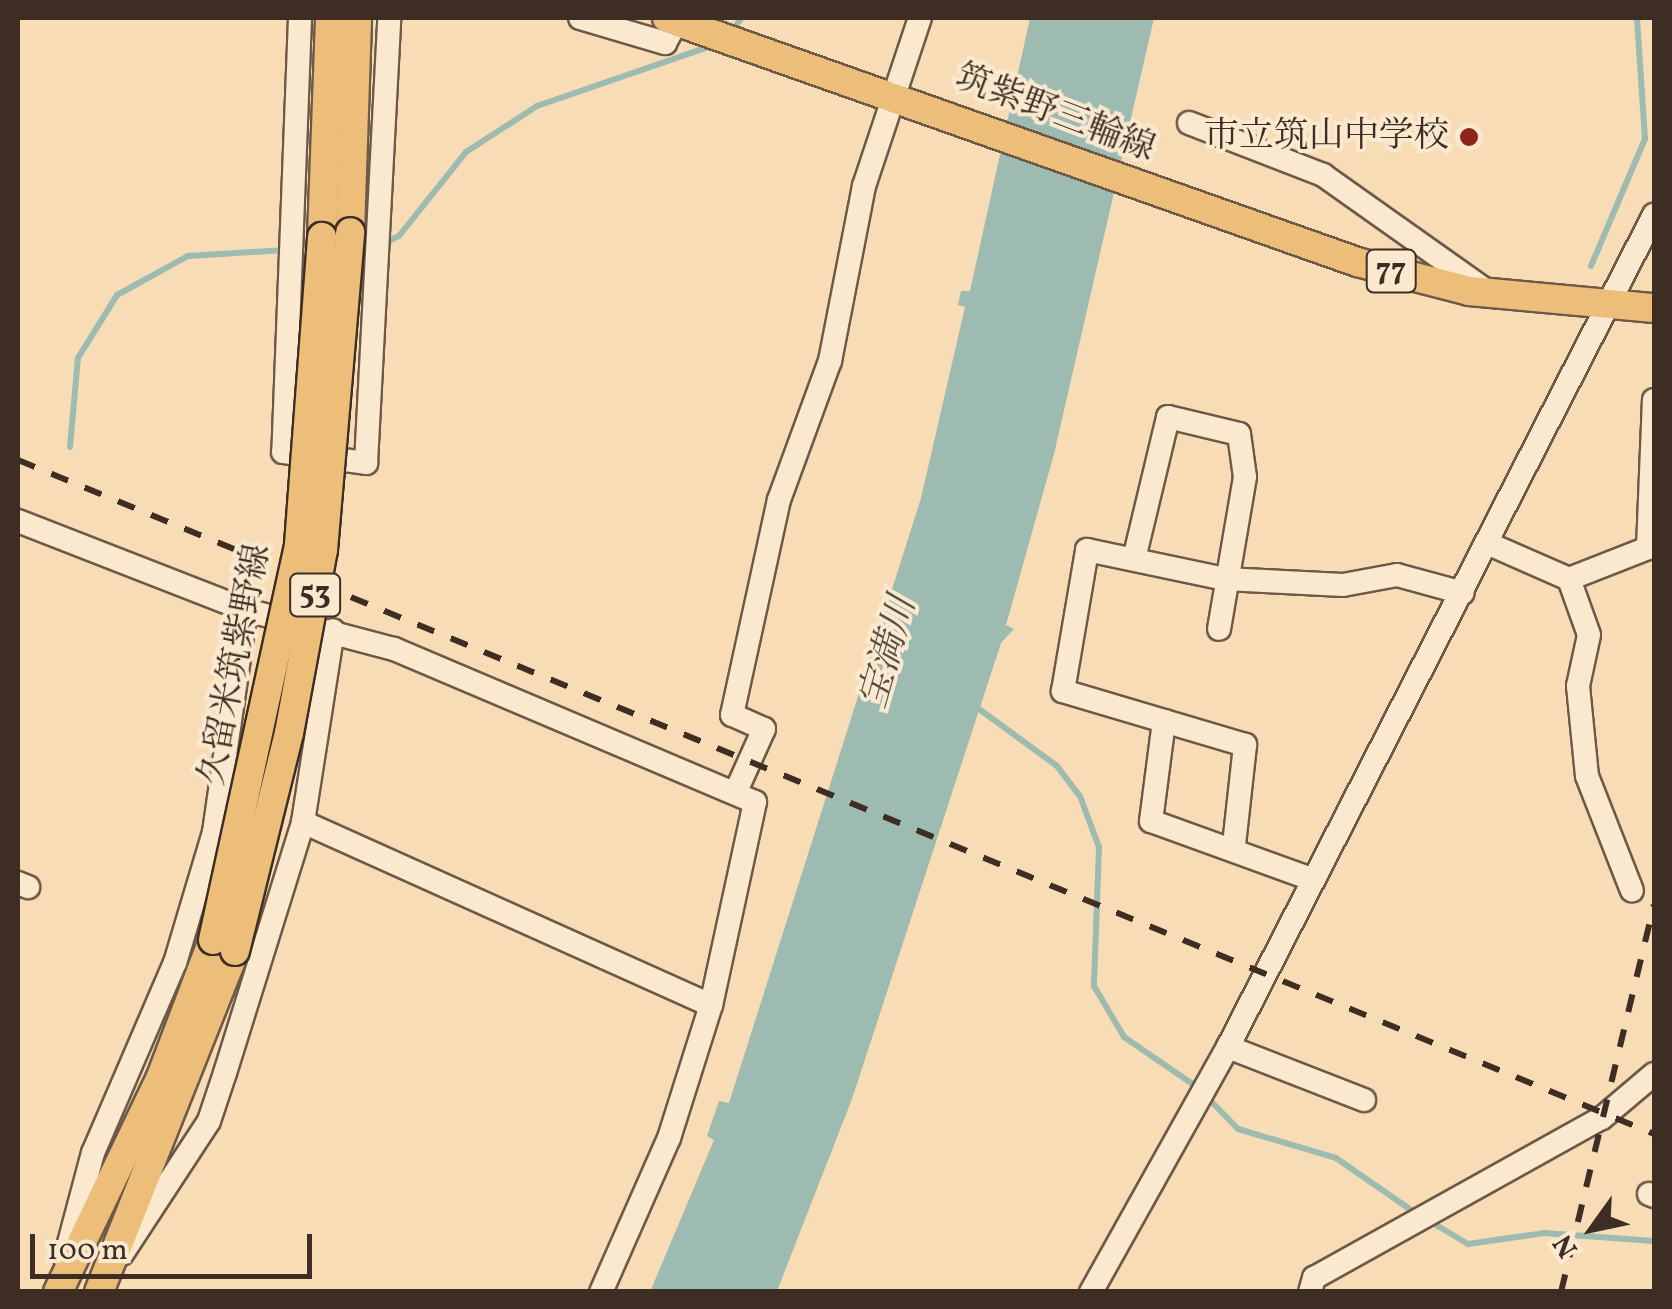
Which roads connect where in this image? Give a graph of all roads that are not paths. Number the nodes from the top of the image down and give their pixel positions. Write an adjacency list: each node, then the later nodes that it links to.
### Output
1 (300, 18): 4 (street)
2 (330, 18): 12 (main road, 久留米筑紫野線 / 53)
3 (357, 18): 12 (main road, 久留米筑紫野線 / 53)
4 (389, 18)
5 (580, 18): 7 (street)
6 (920, 18): 9 (street)
7 (672, 19): 8 (main road, 筑紫野三輪線 / 77)
8 (721, 25): 9 (main road, 筑紫野三輪線 / 77)
9 (892, 92): 13 (main road, 筑紫野三輪線 / 77); 27 (street)
10 (1188, 123): 13 (street)
11 (1654, 215): 14 (street)
12 (336, 235): 32 (main road, 久留米筑紫野線 / 53, bridge)
13 (1491, 294): 14 (main road, 筑紫野三輪線 / 77)
14 (1609, 306): 15 (main road, 筑紫野三輪線 / 77); 22 (street)
15 (1654, 308)
16 (1654, 400): 21 (street)
17 (18, 521): 23 (street)
18 (1496, 547): 21 (street)
19 (1134, 559): 20 (street); 20 (street); 26 (street)
20 (1225, 580): 22 (street); 24 (street)
21 (1569, 580): 31 (street)
22 (1463, 593): 30 (street)
23 (246, 610): 25 (street); 38 (street)
24 (1219, 629)
25 (333, 630): 27 (street); 28 (street)
26 (1164, 720): 29 (street); 29 (street)
27 (737, 788): 33 (street)
28 (303, 822): 33 (street); 37 (street)
29 (1234, 845): 30 (street)
30 (1314, 880): 34 (street)
31 (1632, 890)
32 (224, 945): 37 (main road, 久留米筑紫野線 / 53); 38 (main road, 久留米筑紫野線 / 53)
33 (711, 1004): 40 (street)
34 (1228, 1047): 36 (street); 41 (street)
35 (1654, 1074): 42 (street)
36 (1364, 1100)
37 (115, 1265): 39 (main road, 久留米筑紫野線 / 53)
38 (57, 1292)
39 (99, 1292)
40 (601, 1292)
41 (1091, 1292)
42 (1310, 1292)

